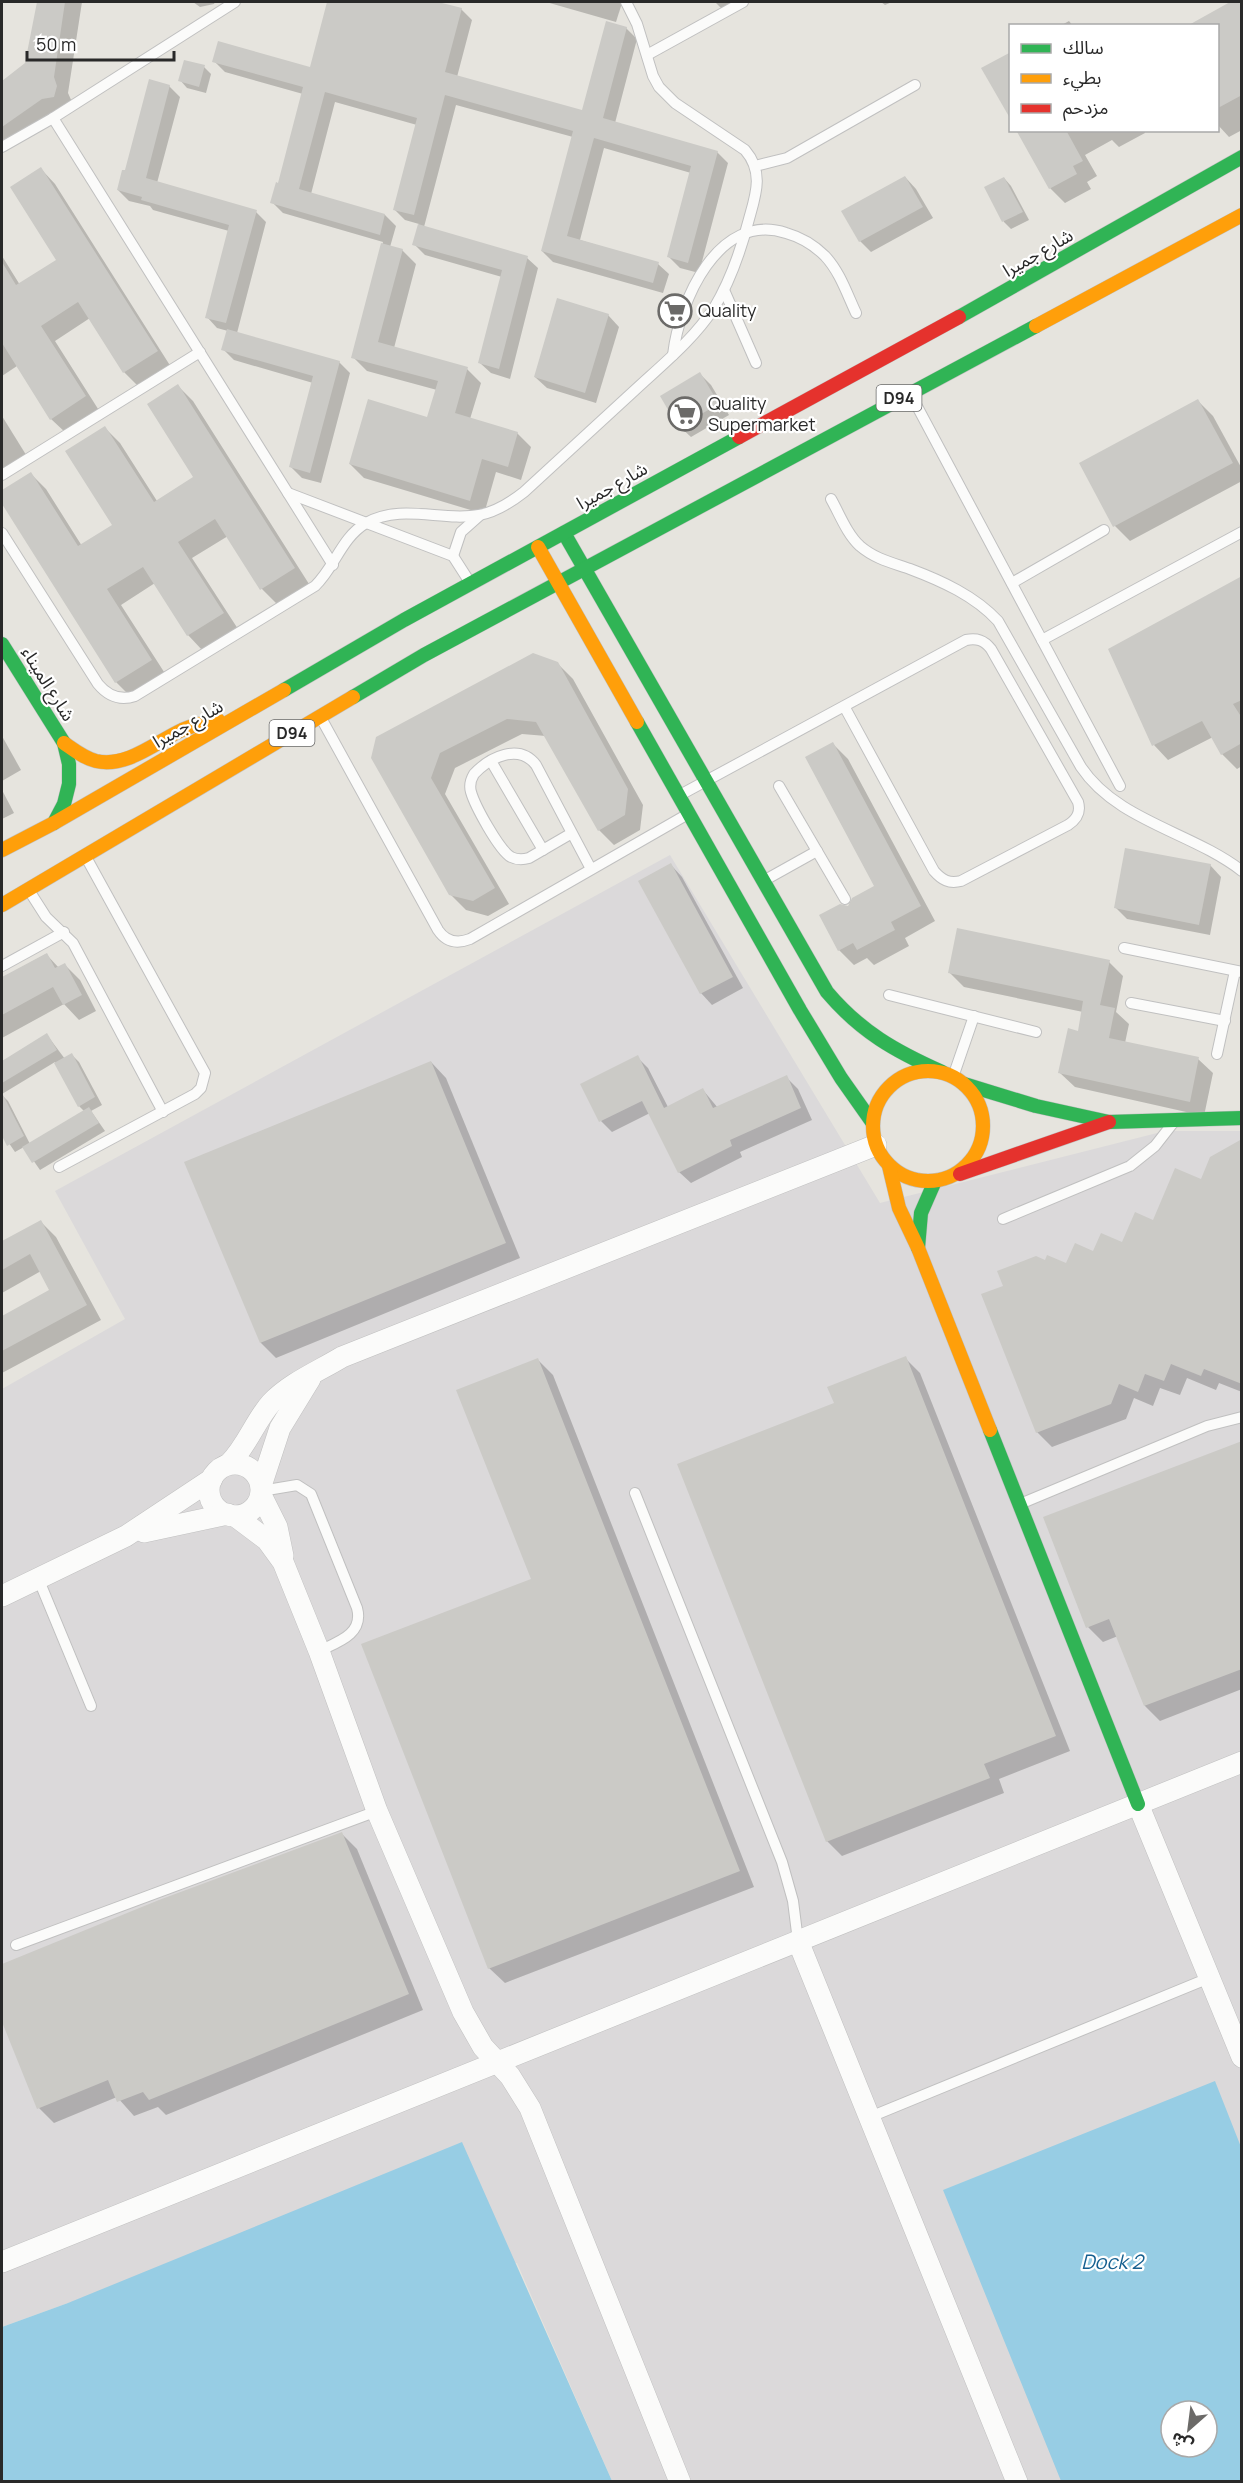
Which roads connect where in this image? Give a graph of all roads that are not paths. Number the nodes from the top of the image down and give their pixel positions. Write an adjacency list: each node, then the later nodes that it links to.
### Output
1 (235, 2): 6 (lane)
2 (626, 2): 4 (lane)
3 (743, 2): 4 (lane)
4 (648, 55): 9 (lane)
5 (915, 85): 9 (lane)
6 (53, 118): 7 (lane); 14 (lane)
7 (2, 147)
8 (1242, 157): 26 (street, شارع جميرا / D94)
9 (756, 166): 11 (lane)
10 (1242, 215): 17 (street, D94)
11 (746, 232): 12 (lane); 13 (lane); 15 (lane)
12 (724, 290): 15 (lane); 16 (lane)
13 (856, 313)
14 (200, 352): 18 (lane); 19 (lane)
15 (673, 355): 21 (lane)
16 (756, 363)
17 (910, 392): 30 (street, D94); 33 (lane)
18 (2, 475)
19 (288, 492): 22 (lane); 29 (lane)
20 (831, 499): 53 (lane)
21 (481, 515): 22 (lane); 28 (lane)
22 (366, 523): 28 (lane); 29 (lane)
23 (1104, 530): 33 (lane)
24 (2, 532): 29 (lane)
25 (1242, 532): 34 (lane)
26 (564, 533): 27 (street, شارع جميرا / D94); 30 (street)
27 (538, 547): 31 (street); 32 (street, شارع جميرا / D94)
28 (453, 556): 32 (lane)
29 (333, 565)
30 (584, 569): 31 (street, D94); 41 (street)
31 (558, 582): 37 (street, D94); 44 (street)
32 (471, 583): 38 (street, شارع جميرا / D94)
33 (1012, 583): 34 (lane)
34 (1042, 640): 43 (lane)
35 (2, 644): 39 (street, شارع الميناء)
36 (844, 706): 36 (lane); 41 (lane)
37 (320, 716): 51 (street, D94); 52 (lane)
38 (233, 719): 39 (street); 46 (street, شارع جميرا / D94)
39 (64, 743): 46 (street)
40 (491, 761): 47 (lane); 49 (lane); 49 (lane)
41 (706, 781): 44 (lane); 54 (street)
42 (779, 786): 50 (lane)
43 (1120, 786)
44 (678, 796): 45 (street)
45 (688, 814): 52 (lane); 72 (street)
46 (54, 823): 48 (street, شارع جميرا / D94)
47 (572, 833): 49 (lane); 52 (lane)
48 (2, 850)
49 (543, 850)
50 (817, 850): 54 (lane); 56 (lane)
51 (85, 856): 55 (street, D94); 69 (lane)
52 (591, 869)
53 (1242, 871)
54 (763, 881): 68 (street)
55 (29, 890): 57 (street, D94); 58 (lane)
56 (845, 899)
57 (2, 904)
58 (64, 932): 60 (lane); 69 (lane)
59 (1124, 948): 61 (lane)
60 (2, 966)
61 (1238, 972): 65 (lane)
62 (889, 995): 64 (lane)
63 (1131, 1003): 65 (lane)
64 (975, 1016): 66 (lane); 68 (lane)
65 (1225, 1021): 67 (lane)
66 (1036, 1032)
67 (1217, 1054)
68 (953, 1078): 72 (street); 73 (street); 77 (street)
69 (163, 1112): 76 (lane)
70 (1242, 1118): 71 (street)
71 (1175, 1120): 73 (street); 79 (lane)
72 (872, 1122): 74 (street)
73 (1109, 1122): 77 (street)
74 (876, 1146): 75 (street); 81 (street)
75 (889, 1166): 78 (street); 80 (street)
76 (59, 1167)
77 (952, 1176): 78 (street)
78 (935, 1181): 80 (street)
79 (1003, 1219)
80 (918, 1248): 87 (street)
81 (312, 1376): 83 (street); 85 (street)
82 (1242, 1417): 87 (lane)
83 (229, 1464): 84 (street); 85 (street)
84 (212, 1479): 88 (street); 89 (street)
85 (261, 1491): 88 (street); 90 (street); 93 (lane)
86 (635, 1493): 98 (lane)
87 (1019, 1504): 96 (street)
88 (231, 1515): 89 (street); 90 (street)
89 (126, 1536): 91 (street)
90 (284, 1562): 93 (street)
91 (38, 1578): 92 (street); 94 (lane)
92 (2, 1596)
93 (319, 1651): 97 (street)
94 (92, 1706)
95 (1242, 1762): 96 (street)
96 (1138, 1804): 98 (street); 100 (street)
97 (377, 1811): 99 (lane); 102 (street)
98 (798, 1941): 102 (street); 103 (street)
99 (16, 1946)
100 (1209, 1978): 101 (street); 103 (lane)
101 (1242, 2057)
102 (497, 2062): 104 (street); 105 (street)
103 (870, 2117): 106 (street)
104 (2, 2262)
105 (680, 2481)
106 (1017, 2481)

